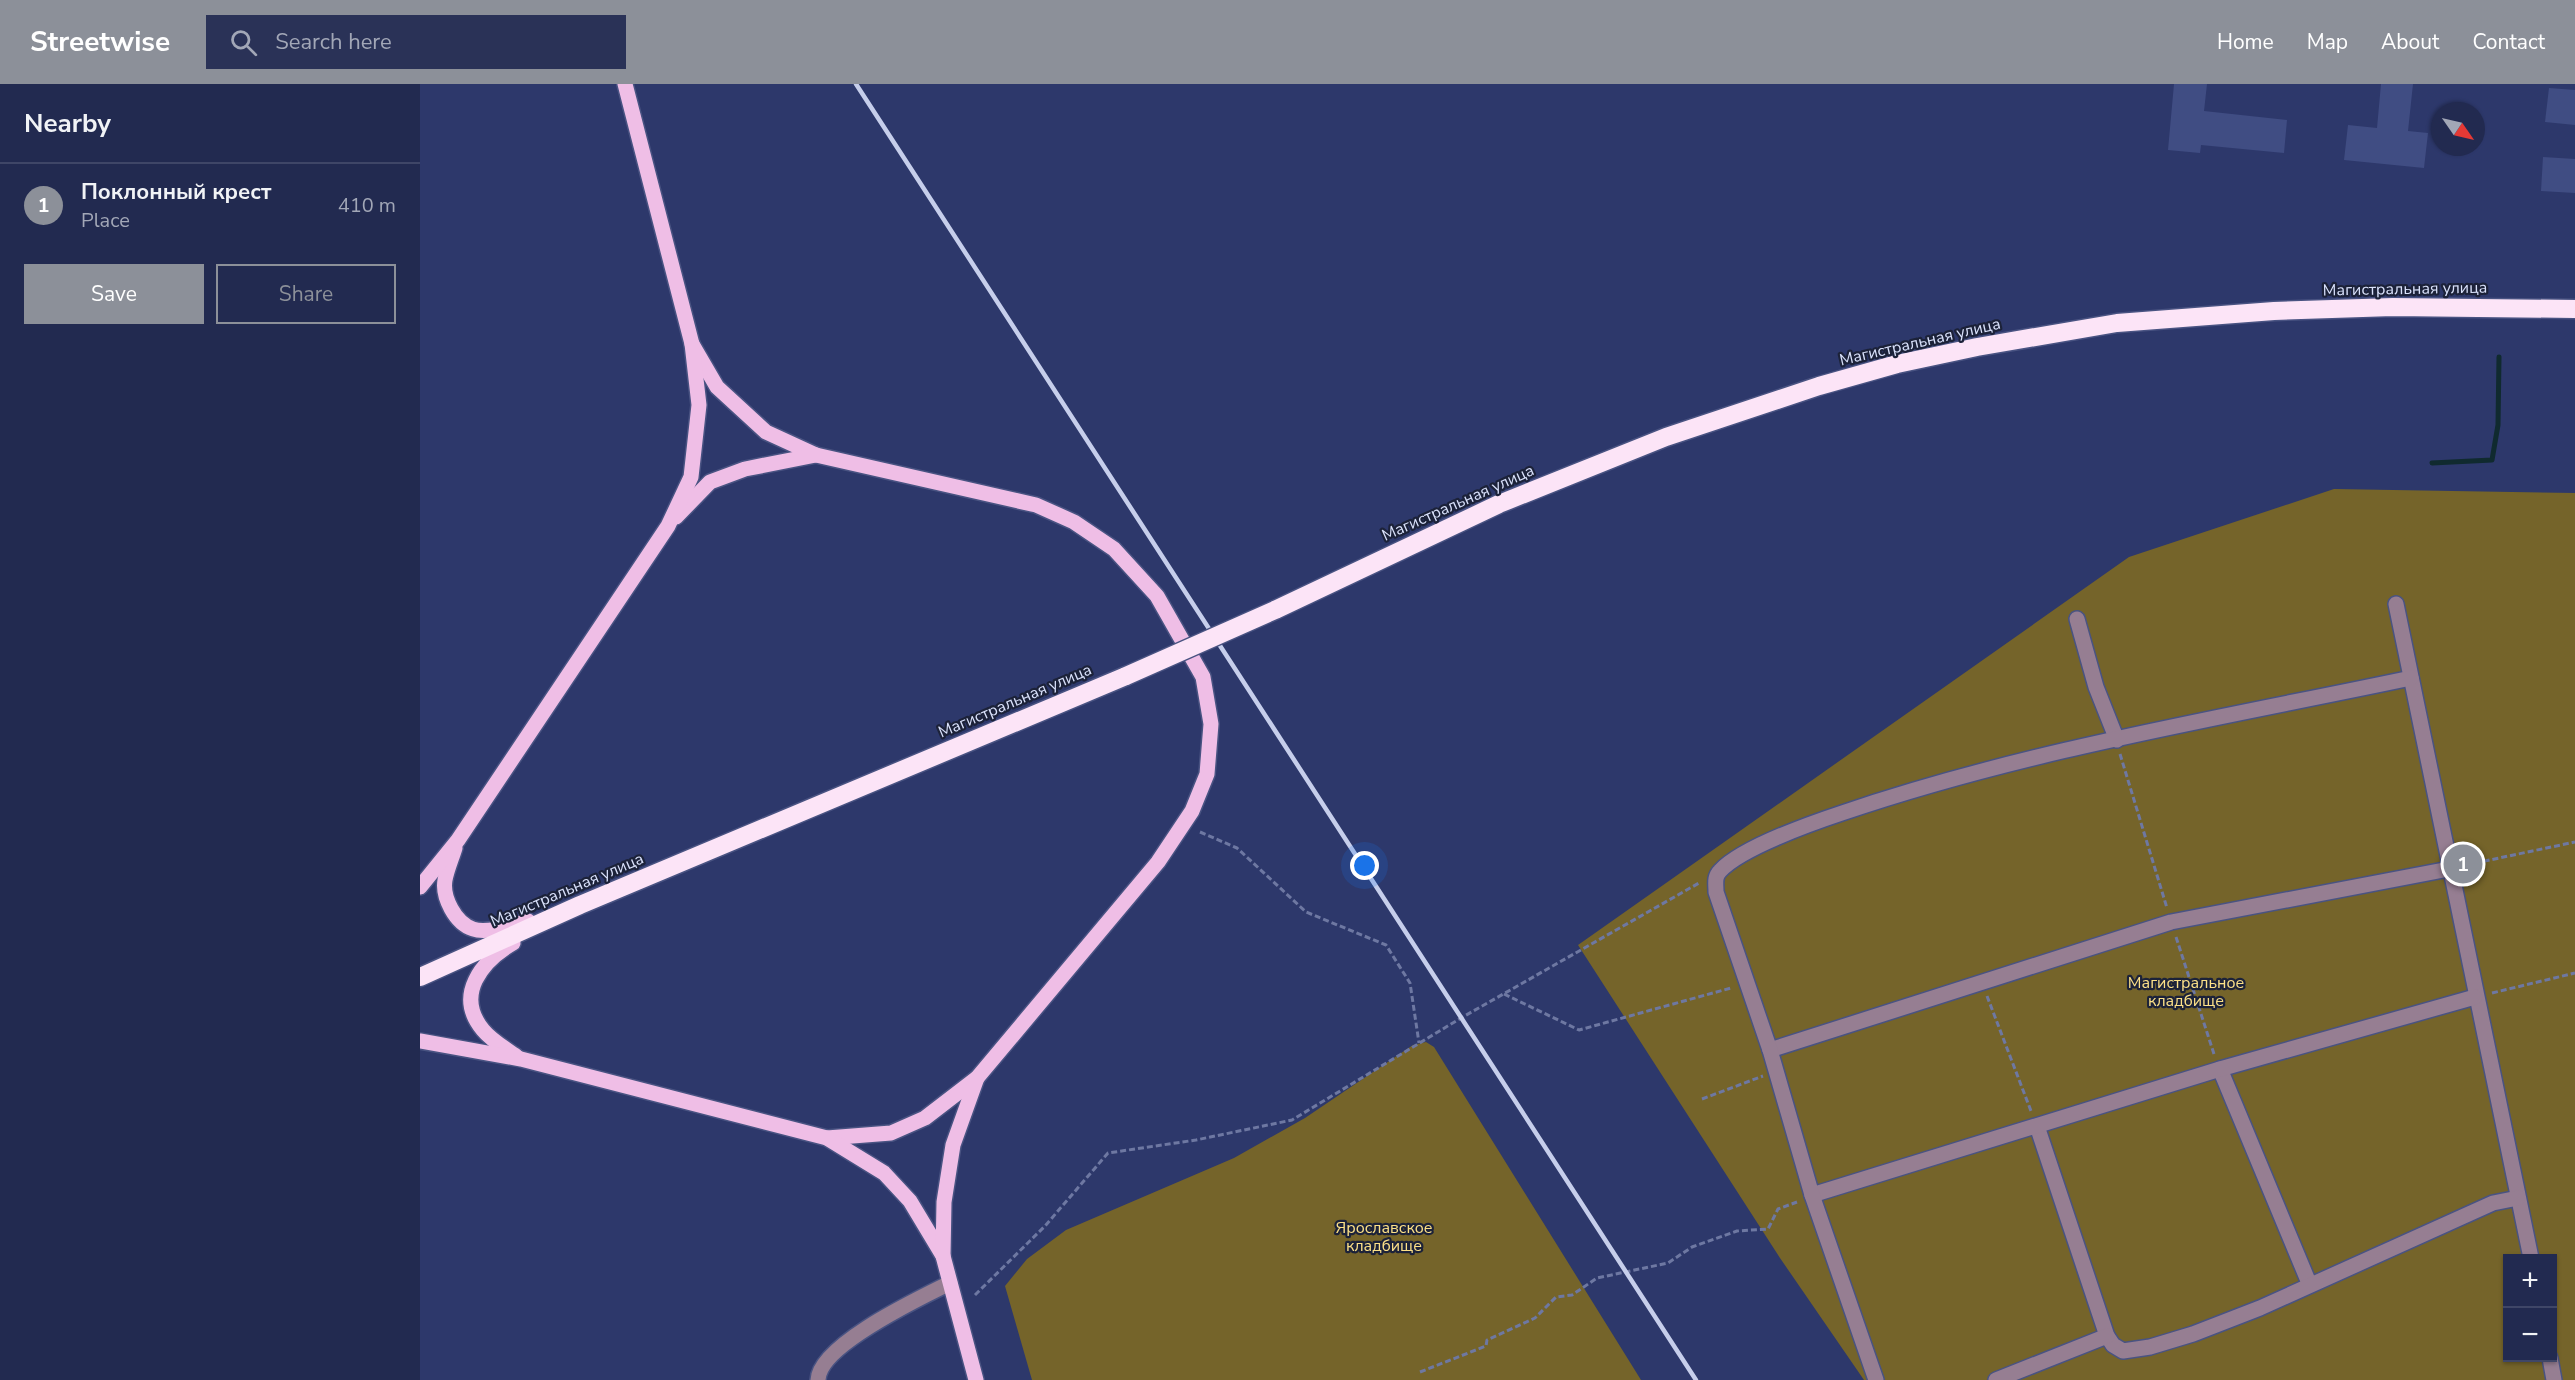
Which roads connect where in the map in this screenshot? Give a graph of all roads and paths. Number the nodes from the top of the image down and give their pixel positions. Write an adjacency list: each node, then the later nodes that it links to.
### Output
1 (625, 84): 3 (main road)
2 (2575, 309): 16 (highway, Магистральная улица, bridge)
3 (692, 344): 4 (main road); 5 (main road)
4 (816, 455): 5 (main road); 30 (main road)
5 (668, 526): 11 (main road)
6 (2396, 604): 8 (lane)
7 (2077, 619): 9 (lane)
8 (2411, 678): 9 (lane); 13 (lane)
9 (2117, 740): 14 (lane); 17 (path)
10 (1200, 832): 25 (path)
11 (458, 840): 15 (main road); 16 (main road)
12 (2575, 842): 13 (path)
13 (2450, 869): 17 (lane); 23 (lane)
14 (1719, 871): 21 (lane); 22 (path)
15 (420, 887)
16 (580, 905): 19 (highway, Магистральная улица); 27 (main road)
17 (2171, 922): 20 (lane); 28 (path)
18 (2575, 973): 23 (path)
19 (420, 977)
20 (1981, 981): 26 (lane); 32 (path)
21 (1747, 983): 22 (path); 26 (lane)
22 (1504, 994): 25 (path)
23 (2475, 997): 28 (lane); 35 (lane)
24 (420, 1041): 27 (main road)
25 (1419, 1043): 40 (path)
26 (1770, 1050): 29 (lane)
27 (521, 1059): 33 (main road)
28 (2220, 1070): 32 (lane); 39 (lane)
29 (1776, 1071): 31 (path); 34 (lane)
30 (978, 1078): 33 (main road); 37 (main road)
31 (1702, 1099)
32 (2037, 1126): 34 (lane); 41 (lane)
33 (827, 1138): 37 (main road)
34 (1812, 1196): 43 (path); 46 (lane)
35 (2518, 1198): 36 (lane); 39 (lane)
36 (2529, 1254)
37 (943, 1256): 38 (main road)
38 (950, 1283): 44 (lane); 45 (main road)
39 (2309, 1283): 41 (lane)
40 (975, 1295)
41 (2107, 1336): 47 (lane)
42 (2551, 1362): 48 (lane)
43 (1420, 1372)
44 (818, 1380)
45 (976, 1380)
46 (1876, 1380)
47 (1996, 1380)
48 (2554, 1380)

